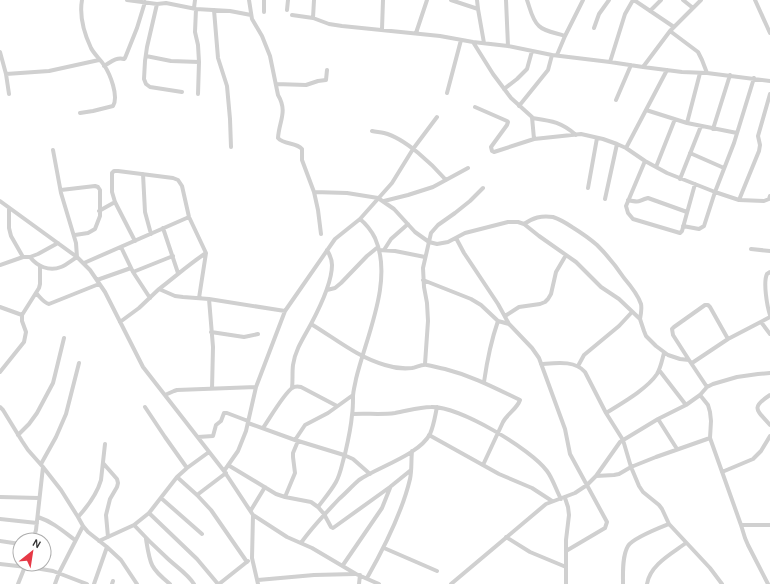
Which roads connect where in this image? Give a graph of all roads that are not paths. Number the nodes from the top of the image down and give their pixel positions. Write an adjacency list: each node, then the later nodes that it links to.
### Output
1 (82, 0): 49 (street)
2 (128, 0): 21 (street)
3 (195, 0): 24 (street)
4 (249, 0): 32 (street)
5 (264, 0): 30 (street)
6 (288, 0): 28 (street)
7 (314, 0): 33 (street)
8 (383, 0): 36 (street)
9 (427, 0): 38 (street)
10 (451, 0): 26 (street)
11 (477, 0): 26 (street)
12 (506, 0): 44 (street)
13 (527, 0): 40 (street)
14 (583, 0): 40 (street)
15 (609, 0): 35 (street)
16 (634, 0): 29 (street); 51 (street)
17 (661, 0): 29 (street)
18 (683, 0): 25 (street)
19 (701, 0): 25 (street)
20 (755, 0): 39 (street)
21 (145, 2): 23 (street); 52 (street)
22 (167, 2): 23 (street); 24 (street)
23 (157, 4): 48 (street)
24 (195, 8): 27 (street); 50 (street)
25 (693, 8): 34 (street)
26 (478, 9): 43 (street)
27 (214, 10): 32 (street); 87 (street)
28 (287, 10)
29 (650, 11): 34 (street)
30 (264, 12)
31 (292, 15): 33 (street)
32 (251, 16): 63 (street)
33 (312, 18): 36 (street)
34 (674, 27): 37 (street)
35 (594, 28)
36 (382, 29): 38 (street)
37 (670, 31): 54 (street); 57 (street)
38 (416, 33): 41 (street)
39 (770, 33)
40 (565, 36): 47 (street)
41 (461, 40): 42 (street); 68 (street)
42 (473, 42): 43 (street); 64 (street)
43 (484, 43): 44 (street)
44 (508, 46): 45 (street)
45 (532, 51): 47 (street); 64 (street)
46 (0, 52): 59 (street)
47 (555, 55): 51 (street); 71 (street)
48 (146, 56): 50 (street); 65 (street)
49 (99, 60): 52 (street); 59 (street)
50 (199, 62): 67 (street)
51 (610, 62): 53 (street)
52 (104, 66): 74 (street)
53 (631, 66): 54 (street); 70 (street)
54 (643, 67): 56 (street)
55 (327, 70): 63 (street)
56 (667, 70): 58 (street); 73 (street)
57 (707, 72): 58 (street); 60 (street)
58 (700, 73): 78 (street)
59 (6, 74): 66 (street)
60 (730, 76): 61 (street); 80 (street)
61 (754, 78): 62 (street); 82 (street)
62 (770, 81)
63 (276, 84): 103 (street)
64 (504, 89): 71 (street)
65 (182, 92)
66 (9, 94)
67 (198, 94)
68 (447, 94)
69 (770, 94): 109 (street)
70 (616, 100)
71 (519, 106): 76 (street)
72 (475, 108): 85 (street)
73 (646, 110): 77 (street); 88 (street)
74 (80, 113)
75 (437, 117): 89 (street)
76 (532, 118): 83 (street); 85 (street)
77 (675, 119): 78 (street); 93 (street)
78 (687, 123): 79 (street)
79 (701, 126): 80 (street); 91 (street)
80 (713, 129): 82 (street)
81 (372, 131): 89 (street)
82 (737, 133): 95 (street)
83 (576, 135): 84 (street); 85 (street)
84 (597, 138): 86 (street); 101 (street)
85 (534, 139)
86 (618, 144): 88 (street); 107 (street)
87 (231, 147)
88 (626, 148): 92 (street)
89 (413, 149): 98 (street); 106 (street)
90 (53, 150): 102 (street)
91 (690, 153): 95 (street); 97 (street)
92 (645, 162): 93 (street); 108 (street)
93 (656, 167): 97 (street)
94 (468, 168): 98 (street)
95 (724, 168): 104 (street)
96 (143, 174): 112 (street); 116 (street); 122 (street)
97 (680, 179): 99 (street)
98 (446, 180): 111 (street)
99 (695, 184): 104 (street); 115 (street)
100 (483, 188): 127 (street)
101 (588, 188)
102 (61, 190): 114 (street); 124 (street)
103 (314, 192): 106 (street); 123 (street)
104 (715, 192): 109 (street); 120 (street)
105 (770, 196): 109 (street)
106 (378, 198): 111 (street); 117 (street)
107 (606, 199)
108 (628, 200): 115 (street); 120 (street)
109 (739, 200)
110 (0, 201): 113 (street)
111 (384, 201): 118 (street)
112 (115, 202): 114 (street); 126 (street)
113 (10, 208): 128 (street); 137 (street)
114 (100, 211): 124 (street)
115 (687, 212): 120 (street)
116 (189, 217): 121 (street); 134 (street)
117 (360, 219): 130 (street); 132 (street)
118 (408, 224): 127 (street); 130 (street)
119 (524, 224): 125 (street); 135 (street); 161 (street)
120 (683, 226)
121 (163, 228): 122 (street); 136 (street)
122 (151, 234): 126 (street)
123 (321, 234)
124 (74, 235): 139 (street)
125 (456, 238): 127 (street); 159 (street)
126 (135, 241): 129 (street)
127 (429, 242): 140 (street)
128 (58, 243): 138 (street); 139 (street)
129 (120, 247): 141 (street); 144 (street)
130 (380, 249): 140 (street); 150 (street); 173 (street)
131 (751, 249): 133 (street)
132 (327, 250): 150 (street); 156 (street)
133 (770, 251)
134 (206, 253): 146 (street); 153 (street)
135 (566, 255): 157 (street); 159 (street)
136 (173, 256): 144 (street); 146 (street)
137 (23, 257): 138 (street); 142 (street)
138 (30, 257): 143 (street)
139 (77, 257): 141 (street); 143 (street)
140 (425, 257): 147 (street)
141 (84, 263): 148 (street)
142 (0, 265)
143 (40, 266): 151 (street)
144 (132, 270): 148 (street); 152 (street)
145 (770, 272): 160 (street)
146 (178, 273): 149 (street)
147 (423, 280): 162 (street); 176 (street)
148 (98, 282): 151 (street); 163 (street)
149 (158, 289): 152 (street); 153 (street)
150 (327, 290): 165 (street)
151 (36, 293): 158 (street)
152 (150, 298): 163 (street)
153 (199, 298): 154 (street)
154 (208, 299): 156 (street); 167 (street)
155 (0, 307): 158 (street)
156 (285, 311): 183 (street)
157 (632, 312): 161 (street); 178 (street)
158 (22, 315): 180 (street)
159 (505, 316): 166 (street)
160 (770, 316): 164 (street)
161 (640, 319): 172 (street)
162 (498, 321): 166 (street); 182 (street)
163 (120, 322): 187 (street)
164 (761, 322): 169 (street); 171 (street)
165 (311, 324): 173 (street); 185 (street)
166 (509, 324): 177 (street)
167 (211, 332): 168 (street); 186 (street)
168 (258, 334)
169 (770, 334)
170 (64, 338): 203 (street)
171 (728, 339): 174 (street); 174 (street)
172 (664, 352): 174 (street); 179 (street)
173 (362, 357): 176 (street); 188 (street)
174 (690, 361): 184 (street)
175 (80, 363): 218 (street)
176 (425, 364): 182 (street)
177 (541, 364): 178 (street); 227 (street)
178 (578, 366): 196 (street)
179 (658, 370): 191 (street); 196 (street)
180 (0, 372)
181 (770, 373): 184 (street)
182 (484, 382): 202 (street)
183 (256, 387): 186 (street); 199 (street)
184 (707, 387): 189 (street)
185 (292, 388): 192 (street); 201 (street)
186 (212, 389): 187 (street)
187 (165, 395): 206 (street)
188 (353, 395): 192 (street); 197 (street)
189 (700, 395): 191 (street); 207 (street)
190 (770, 395): 200 (street)
191 (686, 404): 198 (street)
192 (337, 406): 208 (street)
193 (0, 407): 203 (street)
194 (145, 407): 220 (street)
195 (437, 407): 197 (street); 202 (street); 204 (street)
196 (606, 413): 209 (street)
197 (352, 414): 214 (street)
198 (658, 419): 209 (street); 211 (street)
199 (248, 422): 201 (street); 206 (street); 216 (street)
200 (770, 425)
201 (263, 428): 208 (street)
202 (498, 433): 217 (street); 235 (street)
203 (18, 435): 218 (street)
204 (430, 435): 212 (street); 217 (street)
205 (770, 436): 223 (street)
206 (198, 437): 213 (street)
207 (710, 438): 211 (street); 223 (street)
208 (296, 440): 214 (street); 232 (street)
209 (623, 440): 219 (street); 225 (street)
210 (105, 444): 215 (street)
211 (677, 449): 219 (street)
212 (412, 451): 221 (street); 224 (street)
213 (209, 452): 220 (street); 222 (street)
214 (344, 455): 224 (street); 237 (street)
215 (103, 464): 243 (street); 253 (street)
216 (228, 465): 222 (street); 228 (street)
217 (483, 465): 236 (street)
218 (42, 466): 233 (street); 243 (street)
219 (631, 467): 225 (street); 246 (street)
220 (187, 468): 226 (street)
221 (411, 470): 229 (street); 263 (street)
222 (225, 472): 230 (street); 238 (street)
223 (722, 472): 248 (street)
224 (370, 474): 240 (street)
225 (596, 476): 227 (street)
226 (177, 477): 230 (street); 234 (street)
227 (587, 485): 235 (street); 264 (street)
228 (265, 487): 232 (street); 238 (street)
229 (390, 487): 240 (street); 269 (street)
230 (197, 495): 266 (street)
231 (0, 497): 233 (street)
232 (285, 497): 237 (street)
233 (39, 498): 242 (street)
234 (161, 498): 239 (street); 252 (street)
235 (563, 498): 236 (street); 264 (street)
236 (552, 501): 254 (street)
237 (318, 507): 240 (street)
238 (251, 510): 241 (street)
239 (149, 513): 247 (street); 285 (street)
240 (324, 514): 260 (street)
241 (253, 515): 260 (street); 265 (street)
242 (38, 517): 245 (street); 256 (street)
243 (78, 517): 250 (street)
244 (0, 518): 245 (street)
245 (37, 523): 251 (street)
246 (669, 524): 261 (street); 290 (street)
247 (134, 525): 253 (street); 255 (street)
248 (741, 525): 249 (street); 293 (street)
249 (770, 525)
250 (83, 526): 256 (street); 257 (street)
251 (35, 532)
252 (202, 534)
253 (108, 537): 257 (street)
254 (506, 537): 270 (street); 288 (street)
255 (146, 538): 283 (street); 284 (street)
256 (75, 540): 274 (street)
257 (99, 541): 262 (street)
258 (0, 542): 259 (street)
259 (12, 543)
260 (301, 543): 269 (street)
261 (686, 543): 291 (street); 292 (street)
262 (107, 547): 281 (street); 282 (street)
263 (384, 548): 272 (street); 276 (street)
264 (566, 551): 270 (street)
265 (252, 558): 266 (street); 277 (street)
266 (247, 562): 285 (street)
267 (0, 564): 268 (street)
268 (12, 564)
269 (342, 566): 275 (street)
270 (566, 567): 289 (street)
271 (52, 571): 274 (street)
272 (437, 571)
273 (23, 572): 278 (street)
274 (59, 573): 279 (street); 280 (street)
275 (358, 574): 276 (street); 277 (street); 286 (street)
276 (367, 578): 287 (street)
277 (258, 582)
278 (18, 584)
279 (55, 584)
280 (87, 584)
281 (94, 584)
282 (137, 584)
283 (170, 584)
284 (194, 584)
285 (219, 584)
286 (359, 584)
287 (379, 584)
288 (451, 584)
289 (566, 584)
290 (623, 584)
291 (647, 584)
292 (722, 584)
293 (768, 584)

